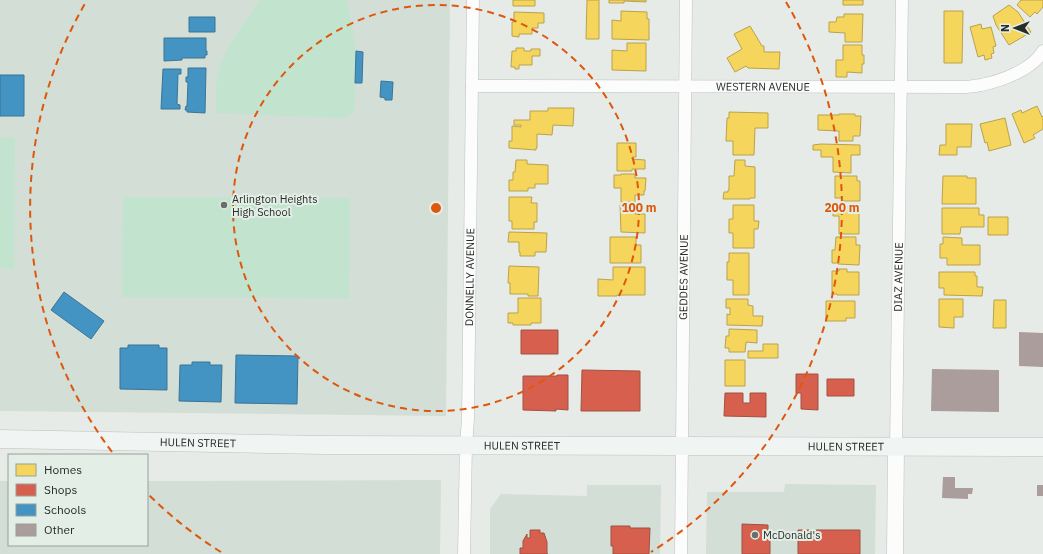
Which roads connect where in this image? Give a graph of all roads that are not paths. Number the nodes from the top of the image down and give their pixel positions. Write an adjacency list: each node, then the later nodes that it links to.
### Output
1 (473, 0): 5 (street, DONNELLY AVENUE)
2 (686, 0): 6 (street, GEDDES AVENUE)
3 (902, 0): 7 (street, DIAZ AVENUE)
4 (1043, 51): 7 (street, WESTERN AVENUE)
5 (472, 86): 6 (street, WESTERN AVENUE); 9 (street, DONNELLY AVENUE)
6 (684, 86): 7 (street, WESTERN AVENUE); 10 (street, GEDDES AVENUE)
7 (901, 88): 11 (street, DIAZ AVENUE)
8 (0, 439): 9 (main road, HULEN STREET)
9 (466, 445): 10 (main road, HULEN STREET); 13 (street, DONNELLY AVENUE)
10 (681, 446): 11 (main road, HULEN STREET); 14 (street, GEDDES AVENUE)
11 (896, 446): 12 (main road, HULEN STREET); 15 (street, DIAZ AVENUE)
12 (1043, 447)
13 (464, 554)
14 (681, 554)
15 (895, 554)

